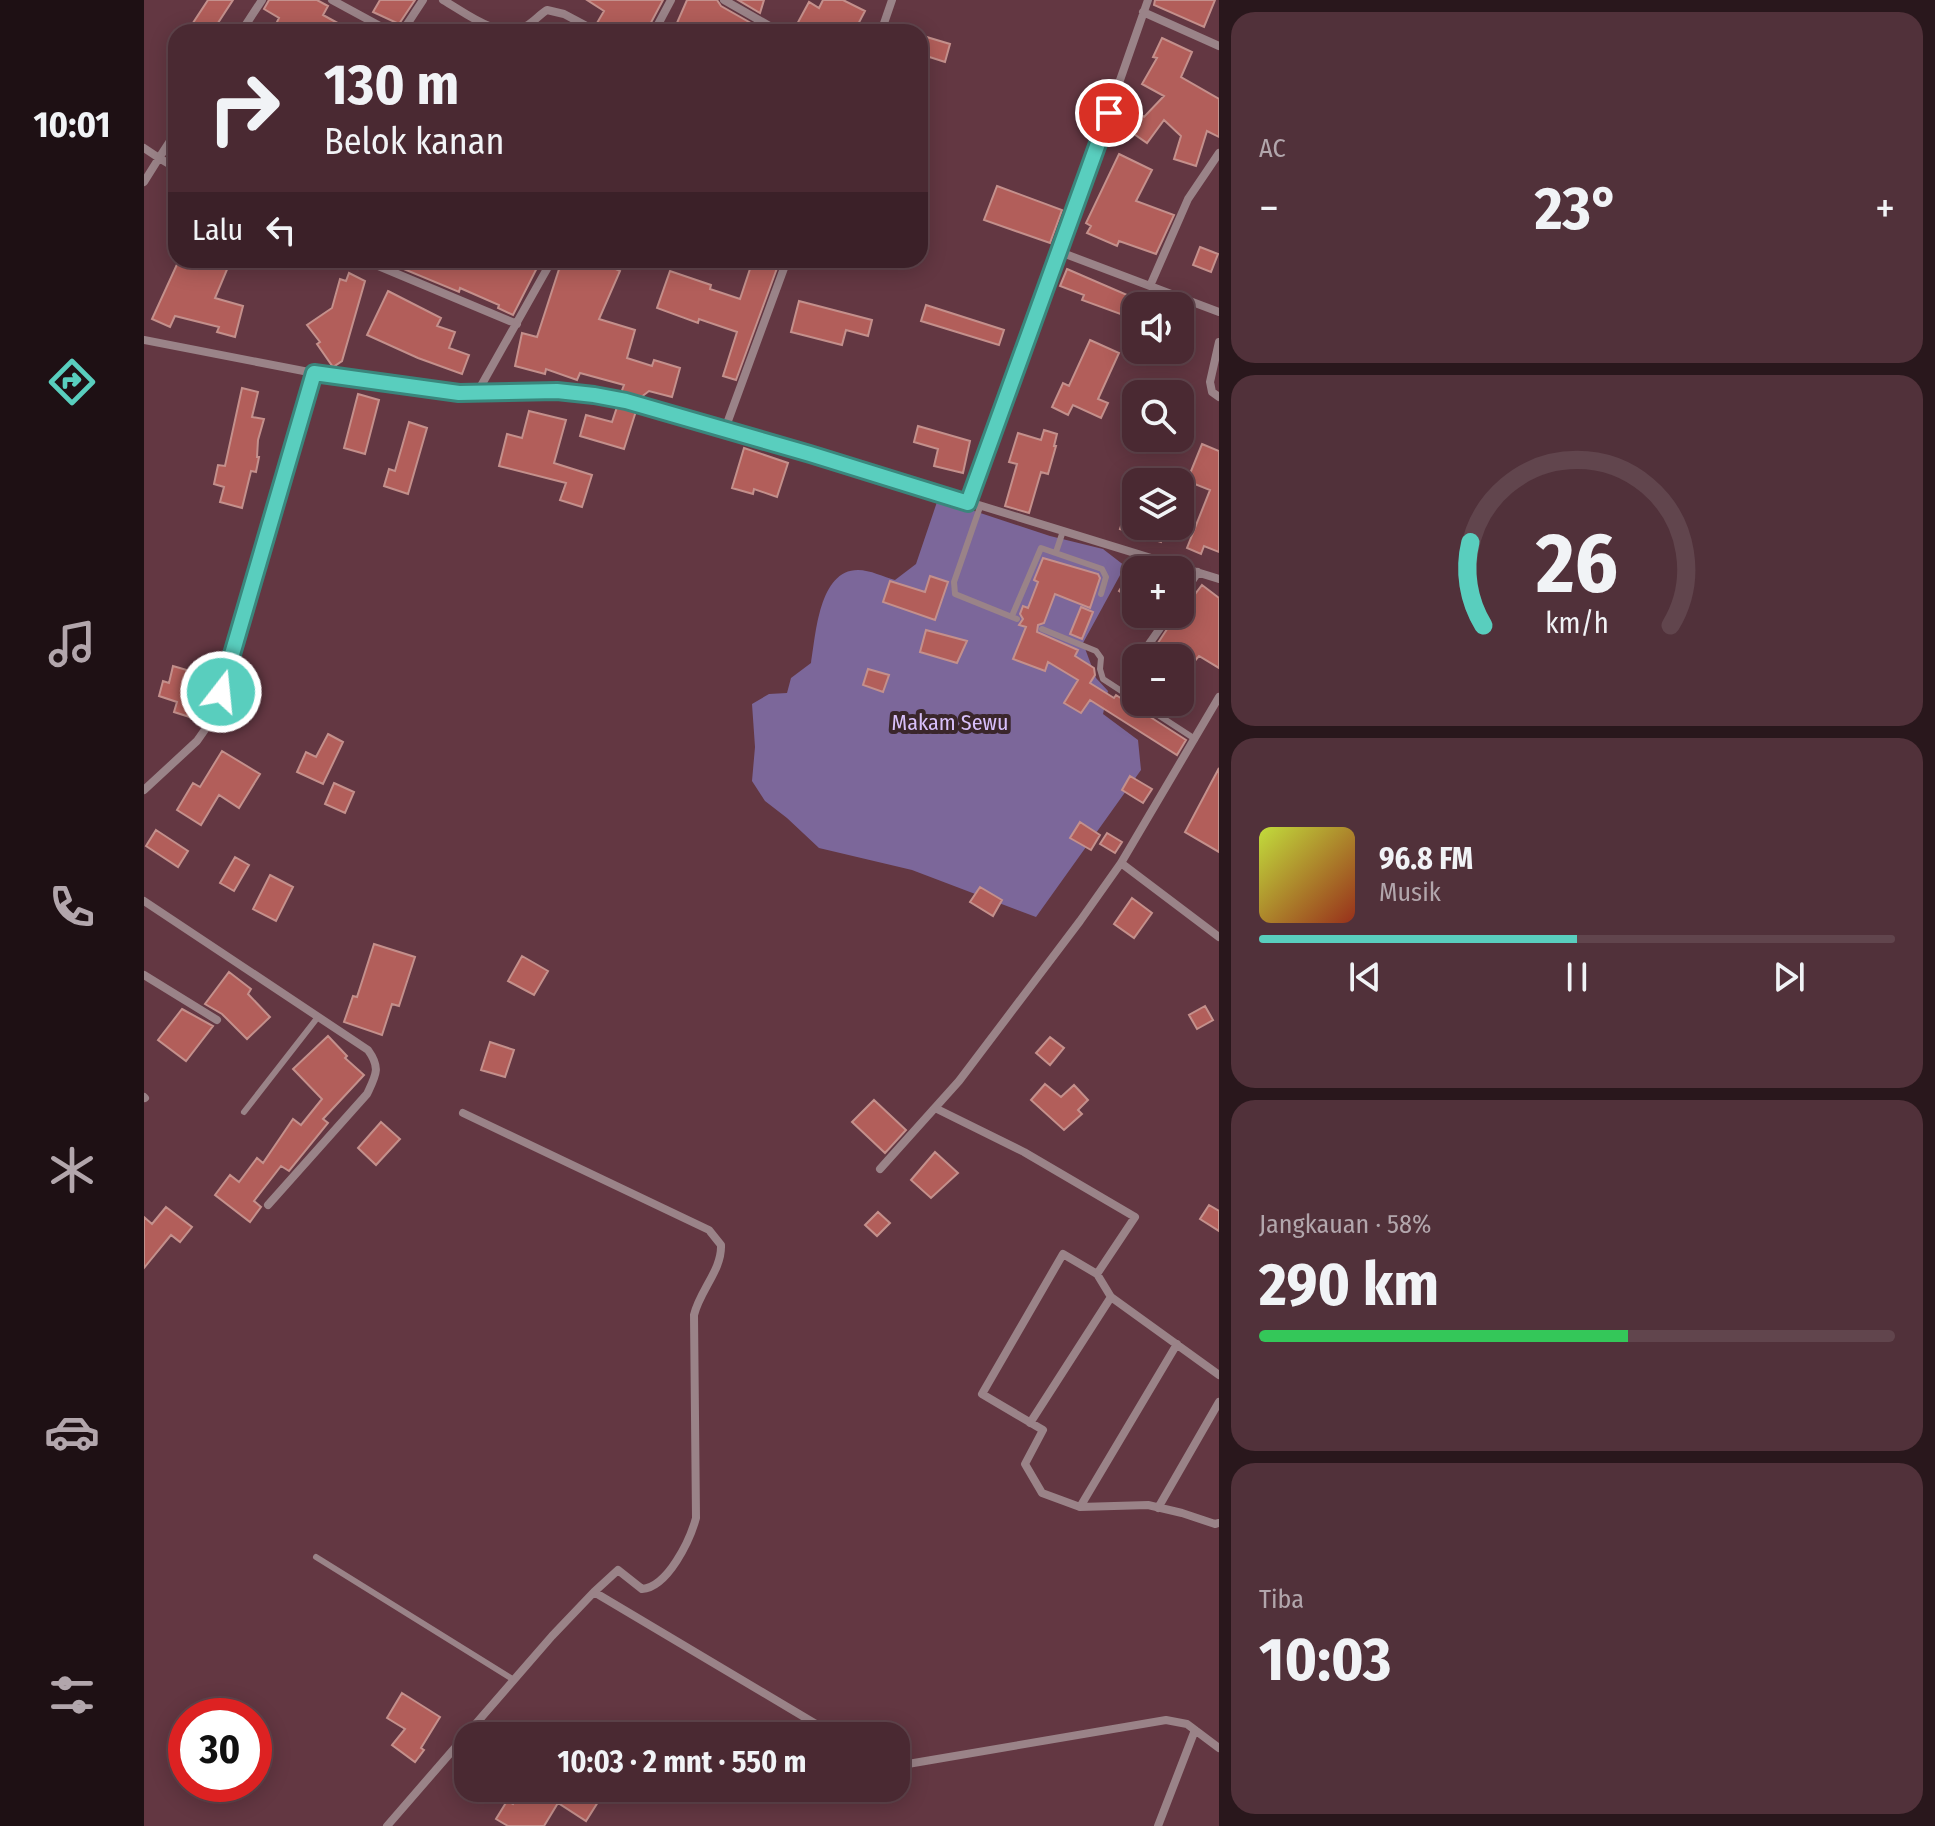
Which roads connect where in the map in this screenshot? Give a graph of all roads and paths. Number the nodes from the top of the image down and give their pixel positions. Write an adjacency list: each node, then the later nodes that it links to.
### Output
1 (262, 0): 10 (street)
2 (332, 0): 11 (street)
3 (423, 0): 12 (street)
4 (443, 0): 13 (street)
5 (671, 0): 16 (street)
6 (724, 0): 17 (street)
7 (892, 0): 18 (street)
8 (1148, 0): 9 (street)
9 (1143, 12): 19 (street); 26 (street)
10 (246, 24)
11 (376, 24)
12 (407, 24)
13 (486, 24)
14 (530, 24): 15 (street)
15 (583, 24)
16 (658, 24)
17 (766, 24)
18 (884, 24)
19 (1219, 46)
20 (168, 144): 23 (street)
21 (144, 148): 23 (street)
22 (1219, 153): 30 (street)
23 (159, 158): 24 (street); 25 (street)
24 (168, 163)
25 (144, 182)
26 (1060, 252): 30 (street); 39 (street)
27 (383, 268): 32 (street)
28 (548, 268): 32 (street)
29 (784, 268): 38 (street)
30 (1150, 286): 31 (street)
31 (1219, 312)
32 (517, 324): 36 (street)
33 (144, 340): 35 (street)
34 (1219, 342): 37 (street)
35 (314, 373): 36 (street); 52 (street)
36 (477, 393): 38 (street)
37 (1219, 397)
38 (725, 429): 39 (street)
39 (968, 503): 40 (street)
40 (980, 507): 41 (street); 42 (lane)
41 (1063, 531): 42 (lane); 43 (street)
42 (1056, 552): 46 (lane)
43 (1198, 572): 44 (street); 45 (street)
44 (1194, 578)
45 (1219, 579)
46 (1101, 594)
47 (1160, 628): 49 (street)
48 (1042, 629): 51 (lane)
49 (1149, 644)
50 (1219, 697): 51 (street)
51 (1195, 739): 53 (street)
52 (144, 790)
53 (1121, 863): 55 (street); 59 (street)
54 (144, 901): 57 (street)
55 (1219, 937)
56 (144, 975): 58 (street)
57 (318, 1017): 60 (lane); 63 (street)
58 (217, 1020)
59 (935, 1108): 62 (street); 64 (street)
60 (244, 1112)
61 (463, 1113): 74 (street)
62 (880, 1169)
63 (268, 1205)
64 (1097, 1274): 65 (street); 69 (street)
65 (1111, 1297): 66 (street); 69 (street)
66 (1177, 1344): 67 (street); 70 (street)
67 (1219, 1375)
68 (1219, 1402): 71 (street)
69 (1030, 1423): 70 (street)
70 (1080, 1507): 71 (street)
71 (1158, 1508): 72 (street)
72 (1219, 1523)
73 (316, 1557): 75 (lane)
74 (594, 1592): 75 (street); 76 (street)
75 (514, 1680): 80 (street)
76 (812, 1722)
77 (1195, 1730): 78 (street); 79 (street); 81 (street)
78 (1219, 1748)
79 (910, 1764)
80 (387, 1826)
81 (1158, 1826)

